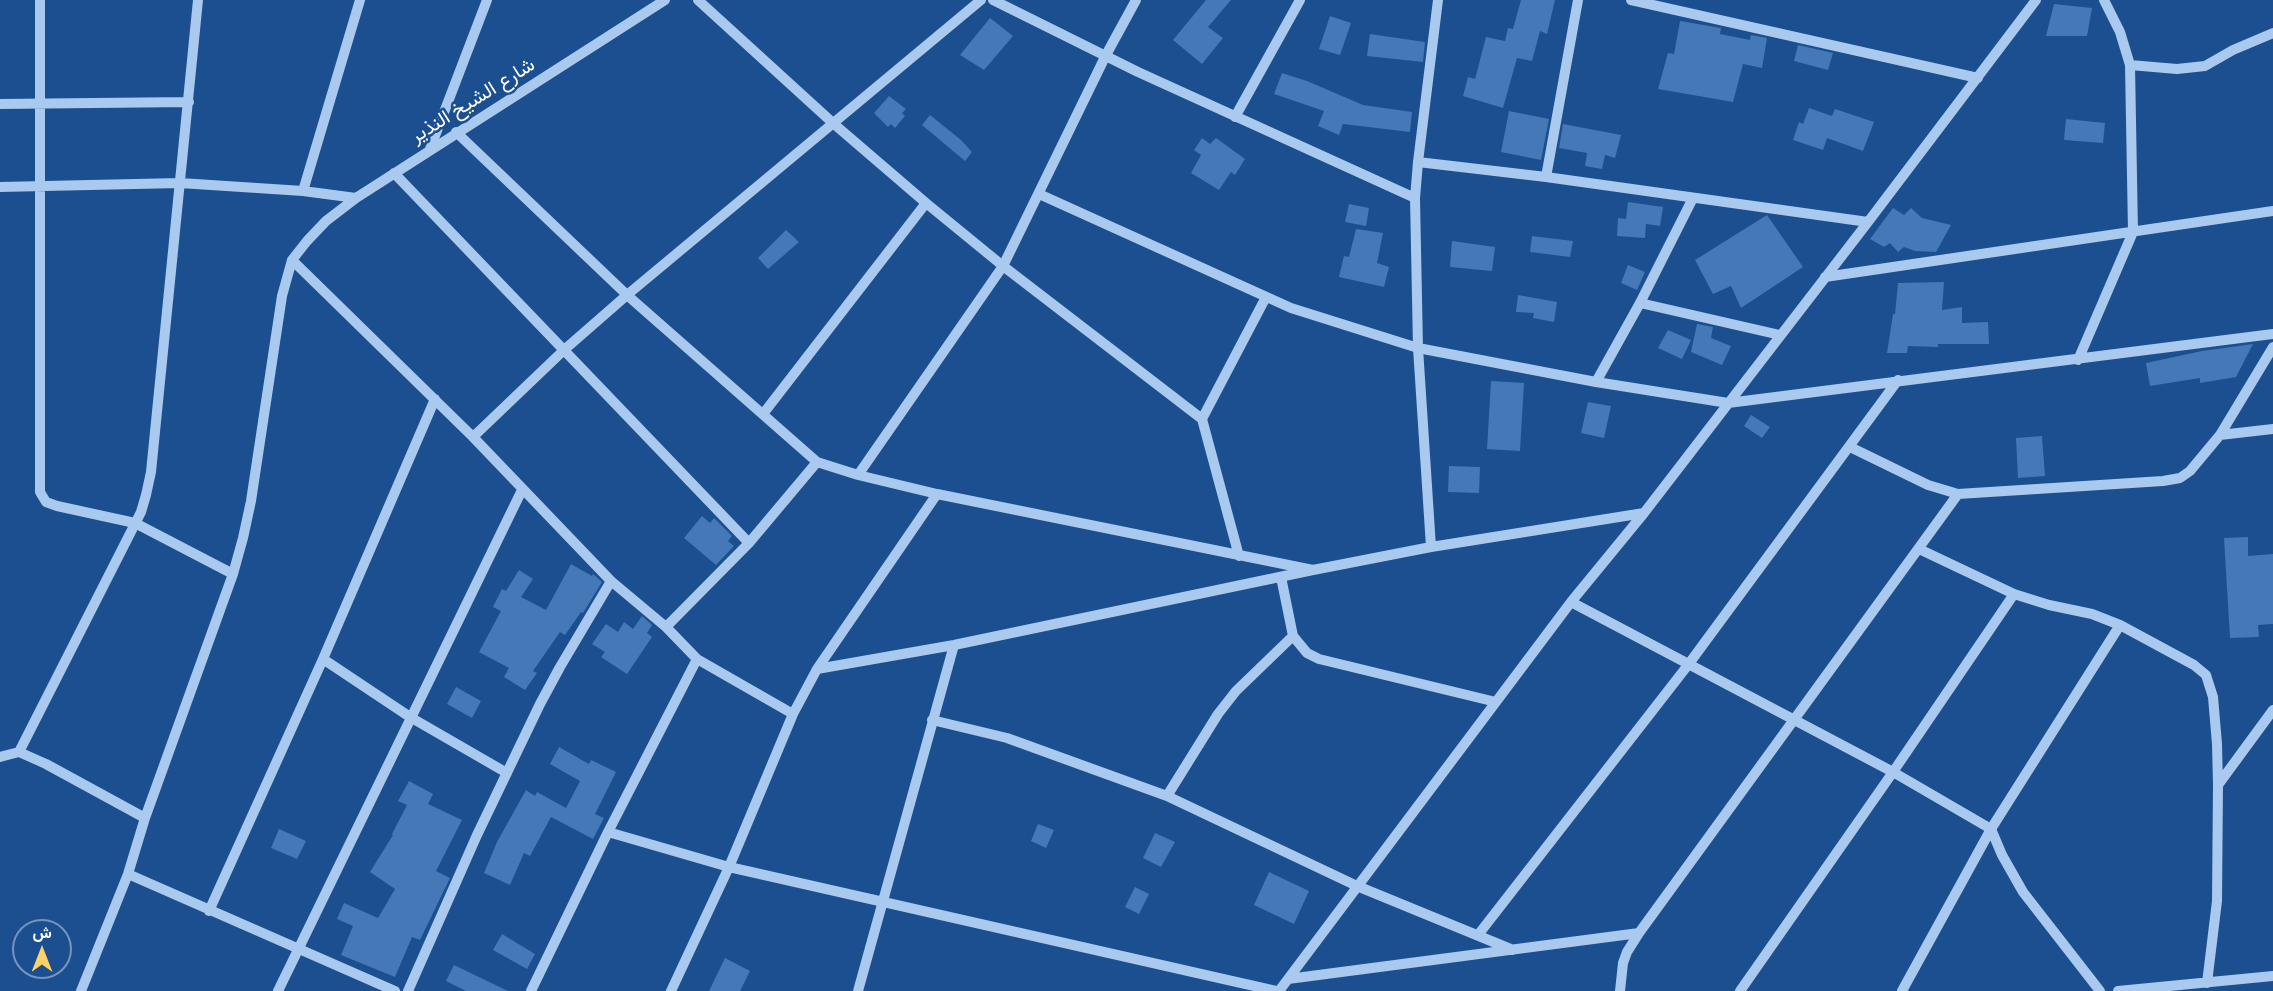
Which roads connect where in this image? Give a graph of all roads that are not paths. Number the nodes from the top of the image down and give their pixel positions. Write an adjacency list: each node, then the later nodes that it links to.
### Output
1 (40, 0): 22 (street)
2 (198, 0): 20 (street)
3 (360, 0): 33 (street)
4 (487, 0): 26 (street)
5 (665, 0): 25 (street, شارع الشيخ النذير)
6 (698, 0): 24 (street)
7 (981, 0): 24 (street)
8 (993, 0): 17 (street)
9 (1136, 0): 17 (street)
10 (1300, 0): 23 (street)
11 (1438, 0): 27 (street)
12 (1578, 0): 29 (street)
13 (1631, 0): 19 (street)
14 (2036, 0): 19 (street)
15 (2104, 0): 18 (street)
16 (2273, 33): 18 (street)
17 (1106, 55): 23 (street); 34 (street)
18 (2130, 65): 41 (street)
19 (1978, 78): 40 (street)
20 (189, 102): 22 (street); 30 (street)
21 (0, 104): 22 (street)
22 (39, 104): 32 (street)
23 (1235, 117): 36 (street)
24 (834, 124): 38 (street); 45 (street)
25 (456, 132): 26 (street, شارع الشيخ النذير); 45 (street)
26 (429, 149): 28 (street, شارع الشيخ النذير)
27 (1418, 162): 29 (street); 36 (street)
28 (394, 173): 35 (street, شارع الشيخ النذير); 52 (street)
29 (1546, 177): 37 (street)
30 (180, 183): 32 (street); 33 (street); 70 (street)
31 (0, 186): 32 (street)
32 (39, 186): 70 (street)
33 (303, 191): 35 (street)
34 (1039, 194): 43 (street); 46 (street)
35 (356, 198): 42 (street, شارع الشيخ النذير)
36 (1415, 198): 51 (street)
37 (1693, 198): 40 (street); 47 (street)
38 (926, 203): 43 (street); 58 (street)
39 (2273, 211): 41 (street)
40 (1868, 222): 44 (street)
41 (2133, 232): 44 (street); 53 (street)
42 (292, 260): 56 (street); 76 (street)
43 (1003, 267): 59 (street); 65 (street)
44 (1825, 277): 49 (street)
45 (627, 295): 52 (street); 58 (street)
46 (1266, 297): 51 (street); 59 (street)
47 (1640, 303): 49 (street); 55 (street)
48 (2273, 334): 53 (street)
49 (1780, 335): 57 (street)
50 (2273, 347): 61 (street)
51 (1418, 348): 55 (street); 72 (street)
52 (564, 350): 62 (street); 71 (street)
53 (2078, 360): 54 (street)
54 (1898, 380): 57 (street); 63 (street)
55 (1596, 382): 57 (street)
56 (435, 399): 62 (street); 85 (street)
57 (1728, 403): 69 (street)
58 (763, 414): 64 (street)
59 (1202, 419): 74 (street)
60 (2273, 429): 61 (street)
61 (2220, 435): 68 (street)
62 (473, 437): 66 (street)
63 (1850, 447): 68 (street); 87 (street)
64 (817, 462): 65 (street); 71 (street)
65 (858, 475): 67 (street)
66 (522, 490): 78 (street); 92 (street)
67 (937, 494): 74 (street); 88 (street)
68 (1958, 494): 73 (street)
69 (1644, 513): 72 (street); 80 (street)
70 (135, 523): 76 (street); 95 (street)
71 (749, 543): 82 (street)
72 (1431, 547): 75 (street)
73 (1919, 549): 79 (street); 94 (street)
74 (1239, 556): 75 (street)
75 (1313, 570): 77 (street)
76 (233, 574): 101 (street)
77 (1281, 577): 83 (street); 84 (street)
78 (611, 580): 82 (street); 98 (street)
79 (2014, 594): 81 (street); 97 (street)
80 (1571, 602): 87 (street); 89 (street)
81 (2120, 625): 99 (street); 102 (street)
82 (666, 627): 86 (street)
83 (1293, 636): 89 (street); 100 (street)
84 (954, 645): 88 (street); 93 (street)
85 (323, 659): 92 (street); 108 (street)
86 (697, 659): 91 (street); 103 (street)
87 (1688, 665): 94 (street); 110 (street)
88 (818, 669): 91 (street)
89 (1496, 702): 106 (street)
90 (2273, 710): 99 (street)
91 (794, 714): 104 (street)
92 (410, 717): 98 (street); 111 (street)
93 (932, 720): 100 (street); 107 (street)
94 (1794, 721): 97 (street); 109 (street)
95 (19, 752): 96 (street); 101 (street)
96 (0, 758)
97 (1893, 772): 102 (street); 125 (street)
98 (507, 773): 119 (street)
99 (2218, 785): 115 (street)
100 (1167, 796): 106 (street)
101 (145, 818): 105 (street)
102 (1991, 829): 126 (street); 127 (street)
103 (608, 832): 104 (street); 120 (street)
104 (729, 867): 107 (street); 121 (street)
105 (128, 874): 108 (street); 116 (street)
106 (1357, 886): 110 (street); 114 (street)
107 (884, 902): 122 (street); 123 (street)
108 (209, 911): 111 (street)
109 (1639, 933): 112 (street); 124 (street)
110 (1478, 935): 112 (street)
111 (298, 950): 117 (street); 118 (street)
112 (1513, 950): 114 (street)
113 (2273, 976): 115 (street)
114 (1288, 979): 123 (street)
115 (2207, 983): 128 (street)
116 (81, 991)
117 (278, 991)
118 (395, 991)
119 (408, 991)
120 (531, 991)
121 (671, 991)
122 (858, 991)
123 (1277, 991)
124 (1620, 991)
125 (1740, 991)
126 (1902, 991)
127 (2100, 991)
128 (2118, 991)

